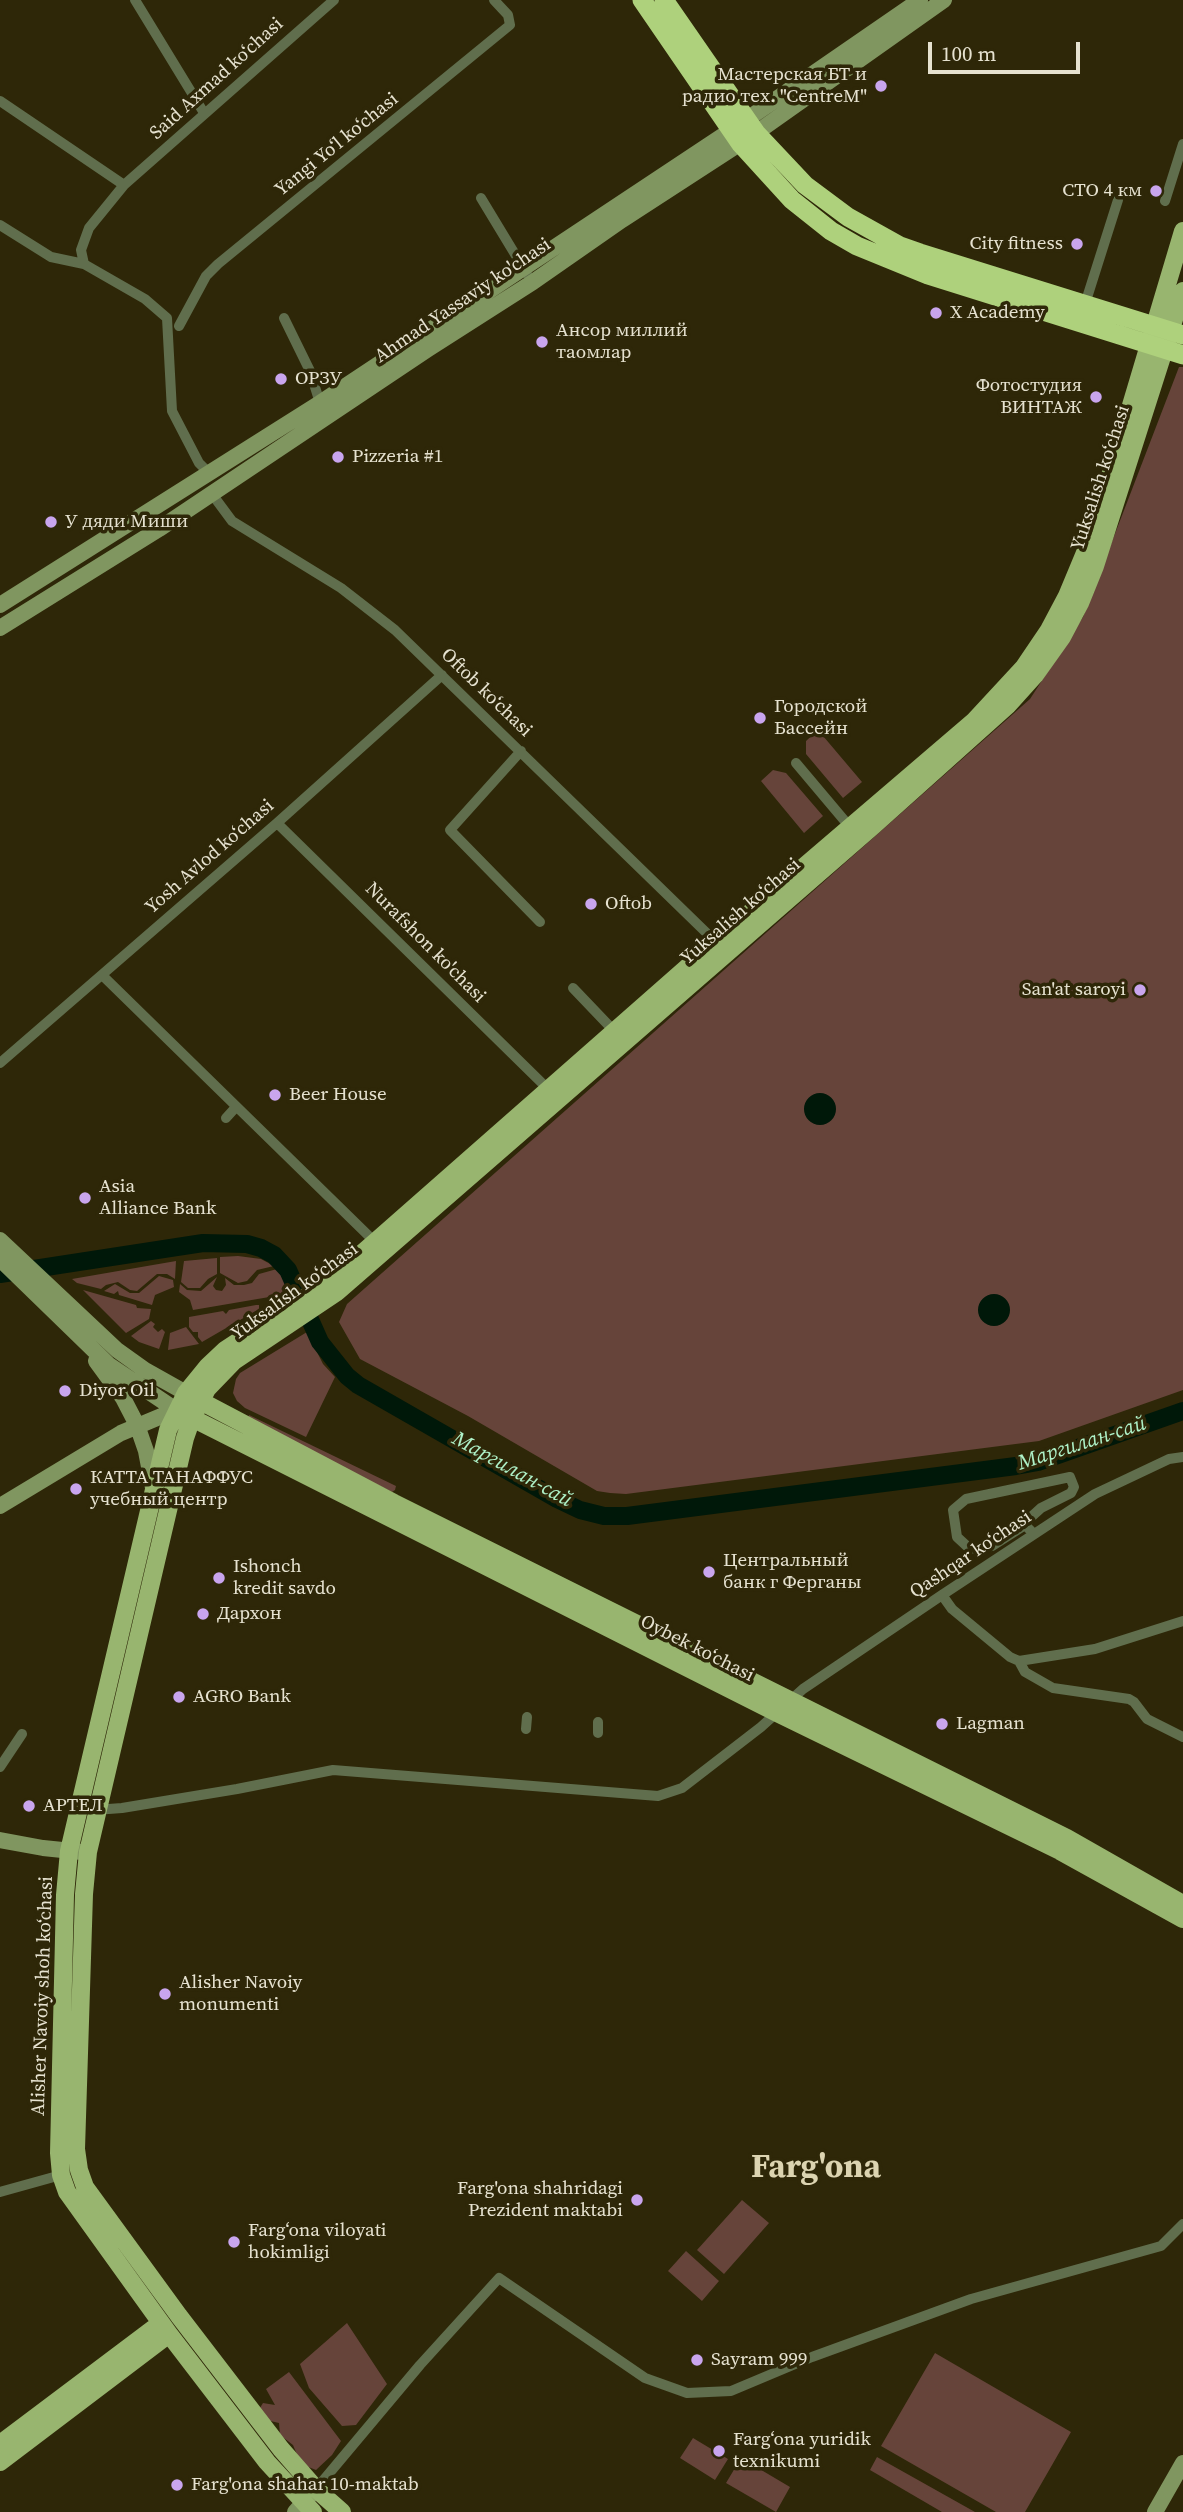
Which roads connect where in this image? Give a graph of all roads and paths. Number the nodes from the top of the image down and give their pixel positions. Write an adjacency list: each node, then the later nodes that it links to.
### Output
1 (135, 0): 10 (street)
2 (334, 0): 10 (street, Said Axmad koʻchasi)
3 (494, 0): 24 (street, Yangi Yoʻl koʻchasi)
4 (642, 0): 11 (highway)
5 (664, 0): 11 (highway)
6 (920, 0): 8 (main road, Ahmad Yassaviy ko'chasi)
7 (944, 0): 8 (main road, Ahmad Yassaviy ko'chasi)
8 (883, 34): 11 (main road, Ahmad Yassaviy ko'chasi)
9 (0, 101): 13 (street)
10 (204, 113): 13 (street, Said Axmad koʻchasi)
11 (743, 132): 20 (main road, Ahmad Yassaviy ko'chasi); 20 (main road, Ahmad Yassaviy ko'chasi); 22 (highway); 25 (highway)
12 (1183, 144): 16 (street)
13 (124, 186): 19 (street, Said Axmad koʻchasi)
14 (481, 198): 20 (street)
15 (1118, 200): 22 (street)
16 (1165, 201)
17 (0, 225): 19 (street)
18 (1183, 231): 25 (main road)
19 (84, 264): 27 (street)
20 (528, 275): 26 (main road, Ahmad Yassaviy ko'chasi); 28 (main road, Ahmad Yassaviy ko'chasi)
21 (1183, 291): 25 (main road)
22 (1085, 304): 25 (highway)
23 (284, 318): 26 (street)
24 (179, 326)
25 (1167, 340): 37 (main road, Yuksalish koʻchasi)
26 (320, 402): 27 (main road, Ahmad Yassaviy ko'chasi)
27 (209, 473): 29 (main road, Ahmad Yassaviy ko'chasi)
28 (212, 494): 30 (main road, Ahmad Yassaviy ko'chasi); 31 (street, Oftob koʻchasi)
29 (0, 605)
30 (0, 628)
31 (442, 675): 32 (street, Oftob koʻchasi); 35 (street, Yosh Avlod koʻchasi)
32 (521, 751): 36 (street); 37 (street, Oftob koʻchasi)
33 (796, 763): 34 (street)
34 (844, 820)
35 (277, 822): 38 (street, Yosh Avlod koʻchasi); 42 (street, Nurafshon ko'chasi)
36 (540, 922)
37 (721, 947): 40 (main road, Yuksalish koʻchasi); 48 (main road, Yuksalish koʻchasi)
38 (102, 975): 41 (street, Yosh Avlod koʻchasi); 43 (street)
39 (573, 988): 40 (street)
40 (615, 1032): 42 (main road, Yuksalish koʻchasi)
41 (0, 1063)
42 (548, 1089): 46 (main road, Yuksalish koʻchasi)
43 (236, 1107): 44 (street); 46 (street)
44 (226, 1118)
45 (0, 1240): 47 (main road)
46 (375, 1242): 48 (main road, Yuksalish koʻchasi)
47 (6, 1256): 49 (main road); 50 (main road)
48 (333, 1287): 50 (main road, Yuksalish koʻchasi)
49 (83, 1342): 51 (main road); 52 (main road)
50 (193, 1397): 51 (main road, Yuksalish koʻchasi); 61 (main road, Oybek ko‘chasi)
51 (184, 1414): 52 (main road); 54 (main road, Alisher Navoiy shoh koʻchasi); 61 (main road, Oybek ko‘chasi); 65 (main road, Alisher Navoiy shoh koʻchasi)
52 (137, 1425): 54 (main road); 55 (main road)
53 (1183, 1457): 57 (street, Qashqar koʻchasi)
54 (154, 1489): 66 (main road, Alisher Navoiy shoh koʻchasi)
55 (0, 1506)
56 (1026, 1525): 56 (street); 57 (street)
57 (1034, 1534): 58 (street, Qashqar koʻchasi)
58 (942, 1595): 60 (street); 61 (street, Qashqar koʻchasi)
59 (1183, 1621): 60 (street)
60 (1019, 1661): 63 (street)
61 (783, 1707): 65 (street, Qashqar koʻchasi); 70 (main road, Oybek ko‘chasi); 71 (main road, Oybek ko‘chasi)
62 (22, 1734): 64 (street)
63 (1183, 1737)
64 (0, 1768)
65 (97, 1809): 66 (street, Qashqar koʻchasi); 69 (main road, Alisher Navoiy shoh koʻchasi)
66 (79, 1811): 68 (main road, Alisher Navoiy shoh koʻchasi)
67 (0, 1840): 68 (main road)
68 (69, 1851): 69 (main road); 73 (main road, Alisher Navoiy shoh koʻchasi)
69 (88, 1853): 72 (main road, Alisher Navoiy shoh koʻchasi)
70 (1183, 1904)
71 (1183, 1919)
72 (79, 2170): 73 (main road); 80 (main road, Alisher Navoiy shoh koʻchasi)
73 (61, 2175): 74 (street); 76 (main road, Alisher Navoiy shoh koʻchasi)
74 (0, 2192)
75 (1183, 2224): 80 (street)
76 (165, 2329): 77 (main road); 78 (main road); 81 (main road, Alisher Navoiy shoh koʻchasi)
77 (0, 2444)
78 (0, 2462)
79 (1183, 2463): 83 (main road)
80 (316, 2489): 81 (main road); 82 (main road, Alisher Navoiy shoh koʻchasi)
81 (304, 2509)
82 (342, 2512)
83 (1155, 2512)

